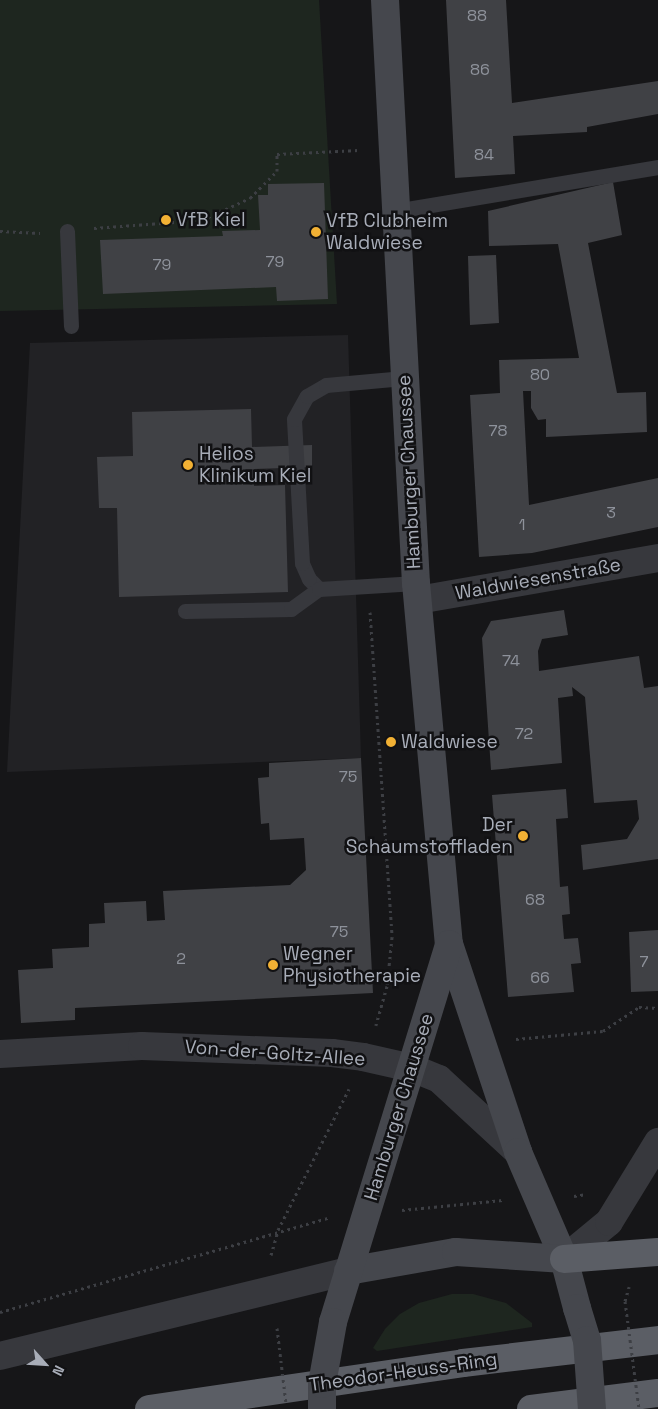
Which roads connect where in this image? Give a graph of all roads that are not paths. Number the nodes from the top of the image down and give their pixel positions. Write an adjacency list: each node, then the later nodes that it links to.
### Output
1 (385, 0): 3 (main road, Hamburger Chaussee)
2 (658, 167): 3 (lane)
3 (395, 211): 6 (main road, Hamburger Chaussee)
4 (67, 230): 5 (lane)
5 (71, 326)
6 (404, 378): 8 (lane); 9 (main road, Hamburger Chaussee)
7 (658, 558): 9 (street, Waldwiesenstraße)
8 (319, 589): 9 (lane); 10 (lane)
9 (417, 592): 11 (main road, Hamburger Chaussee)
10 (185, 611)
11 (448, 944): 13 (main road, Hamburger Chaussee); 15 (main road, Hamburger Chaussee)
12 (0, 1054): 13 (street, Von-der-Goltz-Allee)
13 (412, 1068): 15 (street, Von-der-Goltz-Allee); 18 (main road, Hamburger Chaussee)
14 (658, 1142): 17 (street)
15 (518, 1152): 17 (main road, Hamburger Chaussee)
16 (658, 1252): 17 (highway)
17 (564, 1259): 18 (main road); 25 (main road, Hamburger Chaussee, bridge)
18 (348, 1271): 20 (street); 23 (main road, Hamburger Chaussee, bridge)
19 (658, 1340): 22 (highway, Theodor-Heuss-Ring)
20 (0, 1356)
21 (658, 1393): 24 (highway)
22 (149, 1409)
23 (322, 1409)
24 (531, 1409)
25 (592, 1409)

